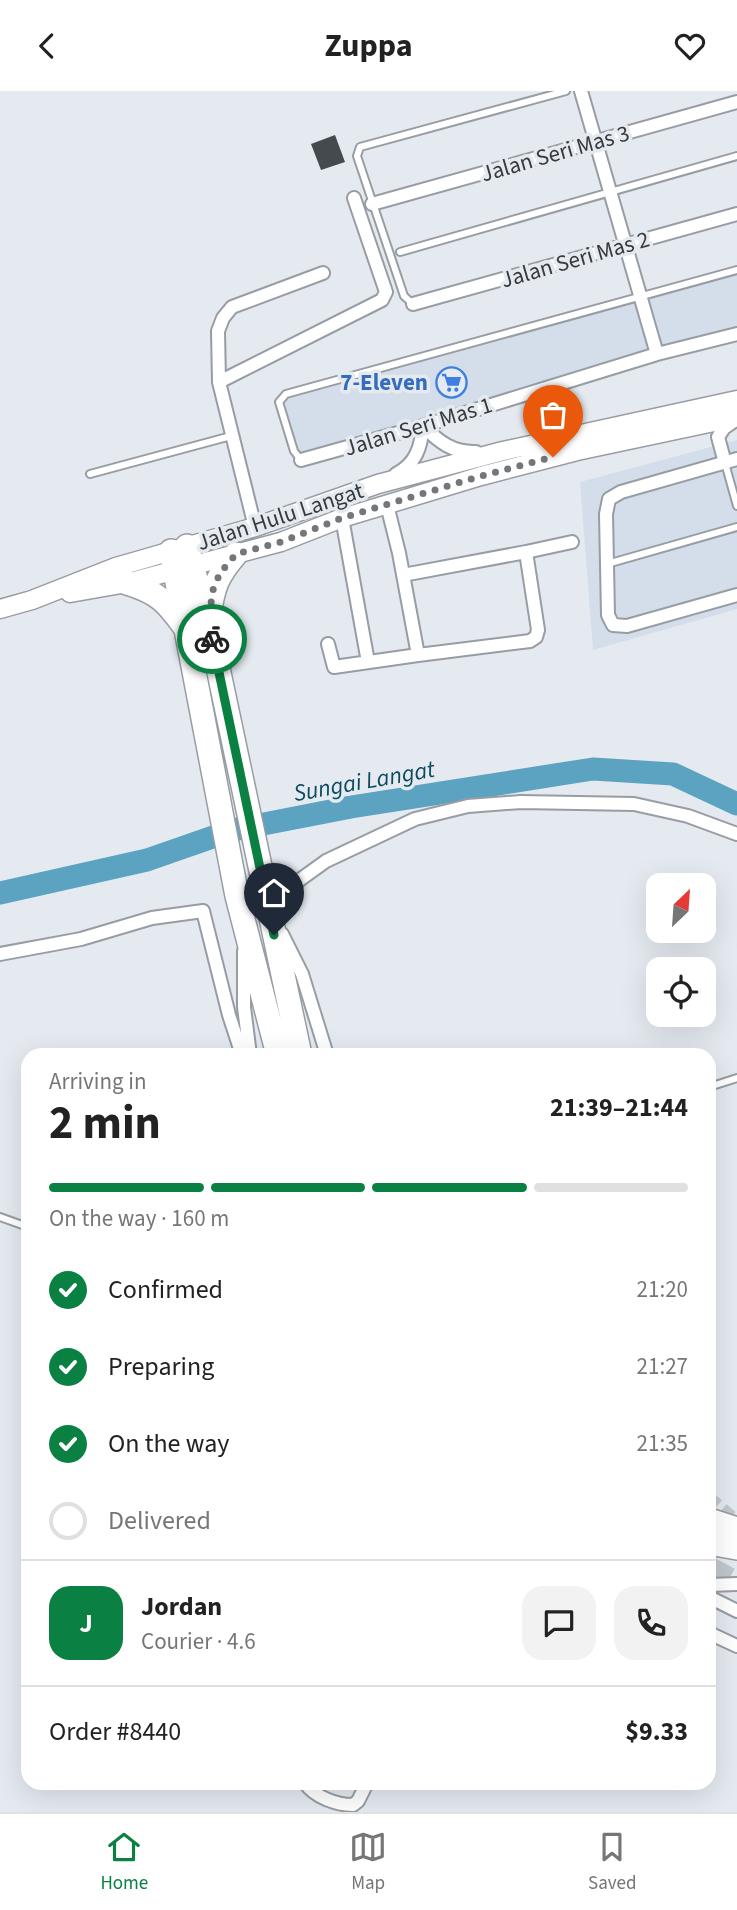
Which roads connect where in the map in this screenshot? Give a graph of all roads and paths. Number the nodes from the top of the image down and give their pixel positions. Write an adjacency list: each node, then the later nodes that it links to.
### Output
1 (566, 91): 8 (lane)
2 (581, 91): 4 (street)
3 (737, 102): 4 (street, Jalan Seri Mas 3)
4 (596, 142): 6 (street); 8 (street, Jalan Seri Mas 3)
5 (737, 156): 6 (lane)
6 (610, 192): 10 (street); 11 (lane)
7 (354, 198): 18 (street)
8 (372, 204): 15 (lane)
9 (737, 214): 10 (street, Jalan Seri Mas 2)
10 (626, 245): 14 (street); 15 (street, Jalan Seri Mas 2)
11 (400, 252)
12 (737, 270): 14 (lane)
13 (323, 273): 18 (street)
14 (641, 297): 17 (street); 24 (lane)
15 (413, 304)
16 (737, 334): 17 (street, Jalan Seri Mas 1)
17 (657, 354): 21 (street, Jalan Seri Mas 1)
18 (219, 382): 22 (street)
19 (737, 400): 23 (main road, Jalan Hulu Langat)
20 (737, 418): 25 (street); 28 (main road, Jalan Hulu Langat)
21 (423, 426): 23 (street); 24 (street, Jalan Seri Mas 1); 27 (street)
22 (231, 436): 26 (lane); 31 (street)
23 (503, 451): 27 (main road, Jalan Hulu Langat)
24 (301, 460)
25 (731, 461): 29 (lane); 37 (street)
26 (90, 474)
27 (377, 484): 31 (main road, Jalan Hulu Langat)
28 (387, 505): 30 (main road, Jalan Hulu Langat); 38 (street)
29 (737, 506)
30 (342, 518): 35 (main road, Jalan Hulu Langat); 46 (street)
31 (255, 527): 36 (main road, Jalan Hulu Langat)
32 (737, 527): 37 (lane)
33 (572, 543): 34 (street)
34 (526, 552): 38 (street); 45 (street)
35 (236, 554): 36 (main road, Jalan Hulu Langat); 43 (highway)
36 (181, 558): 39 (main road, Jalan Hulu Langat); 41 (main road, Jalan Hulu Langat); 43 (highway)
37 (607, 564): 40 (street)
38 (403, 575): 45 (street)
39 (127, 583): 41 (main road, Jalan Hulu Langat); 43 (highway)
40 (737, 595)
41 (32, 600): 42 (main road, Jalan Hulu Langat)
42 (0, 609)
43 (197, 625): 48 (highway); 49 (highway)
44 (328, 643): 46 (street)
45 (418, 655): 46 (street)
46 (368, 662)
47 (736, 836): 48 (street)
48 (265, 892): 54 (highway); 55 (street)
49 (243, 921): 52 (street); 53 (highway)
50 (0, 954): 51 (street)
51 (240, 1048)
52 (249, 1048)
53 (276, 1048)
54 (298, 1048)
55 (325, 1048)
56 (737, 1078): 57 (lane)
57 (716, 1085)
58 (0, 1217): 59 (lane)
59 (21, 1224)
60 (716, 1522): 61 (highway)
61 (737, 1529)
62 (716, 1544): 63 (highway)
63 (737, 1548)
64 (737, 1584): 65 (street)
65 (716, 1585)
66 (716, 1600): 67 (street)
67 (737, 1611)
68 (716, 1636): 69 (street)
69 (737, 1646)
70 (312, 1790): 71 (street)
71 (364, 1790)

